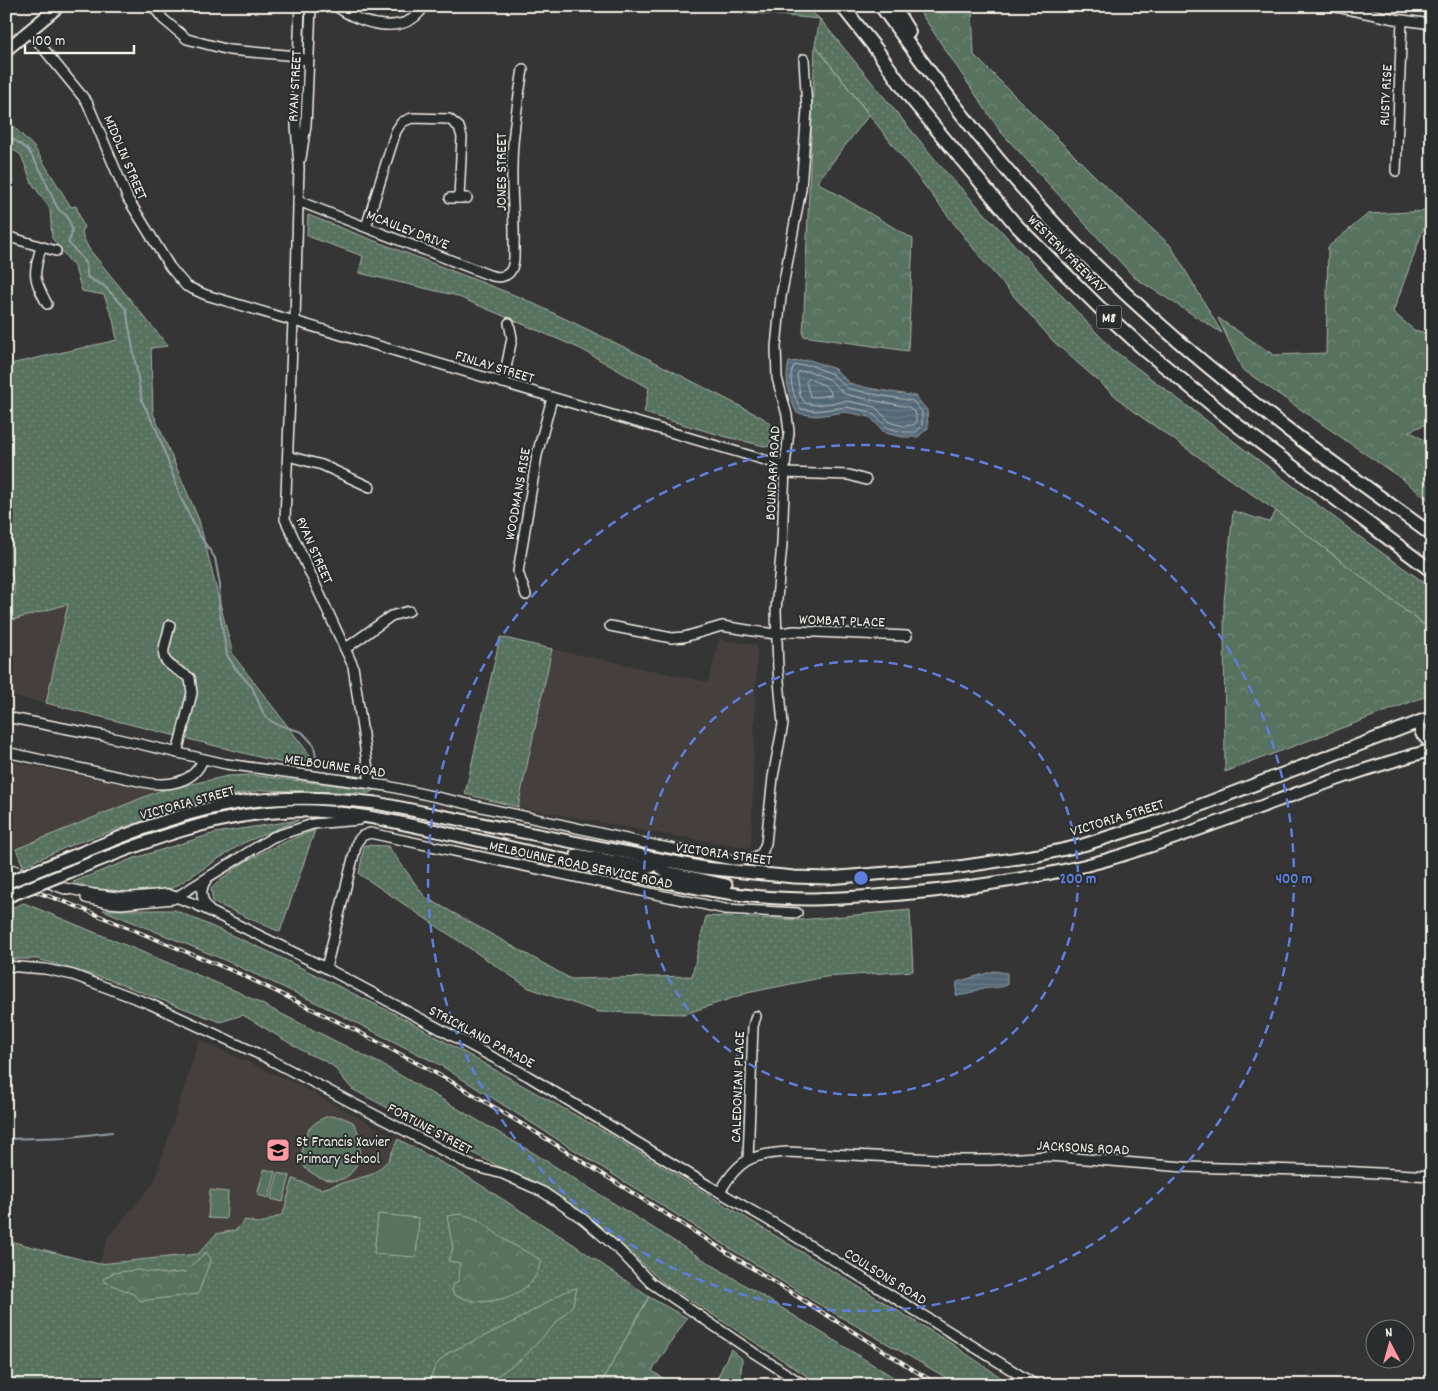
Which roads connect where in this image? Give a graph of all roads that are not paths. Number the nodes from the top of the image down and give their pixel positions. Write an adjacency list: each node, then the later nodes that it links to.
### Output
1 (60, 6): 14 (main road)
2 (153, 6): 17 (street)
3 (300, 6): 17 (street, RYAN STREET)
4 (336, 6): 5 (street)
5 (424, 6)
6 (835, 6): 15 (highway)
7 (842, 6): 15 (highway, WESTERN FREEWAY / M8)
8 (881, 6): 21 (highway, WESTERN FREEWAY / M8)
9 (894, 6): 21 (highway)
10 (1332, 6): 12 (street)
11 (312, 7): 19 (street, RYAN STREET)
12 (1402, 20): 13 (street); 23 (street, RUSTY RISE)
13 (1432, 24)
14 (29, 31): 16 (main road); 31 (street, MIDDLIN STREET)
15 (876, 49): 42 (highway, WESTERN FREEWAY / M8)
16 (6, 50)
17 (298, 56): 19 (street); 22 (street, RYAN STREET)
18 (804, 58): 38 (street, BOUNDARY ROAD)
19 (309, 60): 22 (street, RYAN STREET)
20 (523, 69): 30 (street, JONES STREET)
21 (948, 98): 41 (highway, WESTERN FREEWAY / M8)
22 (299, 167): 25 (street, RYAN STREET)
23 (1396, 171)
24 (459, 198): 26 (street)
25 (298, 201): 26 (street, MCAULEY DRIVE); 33 (street, RYAN STREET)
26 (366, 227): 30 (street, MCAULEY DRIVE)
27 (6, 236): 28 (street)
28 (41, 247): 29 (street); 32 (street)
29 (56, 251)
30 (508, 274)
31 (197, 292): 33 (street, FINLAY STREET)
32 (47, 304)
33 (294, 321): 35 (street, FINLAY STREET); 37 (street, RYAN STREET)
34 (509, 323): 35 (street)
35 (503, 383): 36 (street, FINLAY STREET)
36 (552, 398): 38 (street, FINLAY STREET); 43 (street, WOODMANS RISE)
37 (288, 456): 40 (street); 49 (street, RYAN STREET)
38 (785, 469): 39 (street, FINLAY STREET); 47 (street, BOUNDARY ROAD)
39 (866, 480)
40 (370, 487)
41 (1432, 535)
42 (1432, 570)
43 (526, 595)
44 (409, 611): 49 (street)
45 (170, 625): 55 (street)
46 (610, 626): 47 (street, WOMBAT PLACE)
47 (776, 634): 48 (street, WOMBAT PLACE); 61 (street, BOUNDARY ROAD)
48 (908, 636)
49 (345, 648): 57 (street, RYAN STREET)
50 (6, 717): 55 (street, MELBOURNE ROAD)
51 (1426, 720): 52 (main road); 62 (main road, VICTORIA STREET)
52 (1432, 746)
53 (1432, 750): 69 (main road, VICTORIA STREET)
54 (6, 752): 56 (street)
55 (177, 754): 56 (street, MELBOURNE ROAD)
56 (203, 759): 57 (street, MELBOURNE ROAD)
57 (370, 783): 60 (street, MELBOURNE ROAD)
58 (387, 821): 59 (main road, VICTORIA STREET); 64 (street); 67 (main road, VICTORIA STREET, bridge)
59 (425, 828): 62 (main road); 69 (main road, VICTORIA STREET)
60 (658, 846): 61 (street, MELBOURNE ROAD); 62 (street)
61 (755, 857)
62 (658, 859): 65 (main road, VICTORIA STREET, bridge); 69 (main road)
63 (6, 867): 66 (street, STRICKLAND PARADE)
64 (211, 876): 68 (street); 72 (street)
65 (6, 883)
66 (60, 887): 68 (street, STRICKLAND PARADE); 70 (street, STRICKLAND PARADE)
67 (6, 897)
68 (179, 897): 70 (street, STRICKLAND PARADE); 72 (street, STRICKLAND PARADE)
69 (786, 899)
70 (156, 902): 72 (street, STRICKLAND PARADE)
71 (797, 914): 74 (street, MELBOURNE ROAD SERVICE ROAD)
72 (219, 916): 74 (street, STRICKLAND PARADE)
73 (6, 966): 79 (street, FORTUNE STREET)
74 (326, 968): 78 (street, STRICKLAND PARADE)
75 (756, 1016): 76 (street, CALEDONIAN PLACE)
76 (748, 1160): 77 (street, JACKSONS ROAD); 78 (street, JACKSONS ROAD)
77 (1432, 1176)
78 (720, 1192): 80 (street, COULSONS ROAD)
79 (804, 1385)
80 (1036, 1385)

